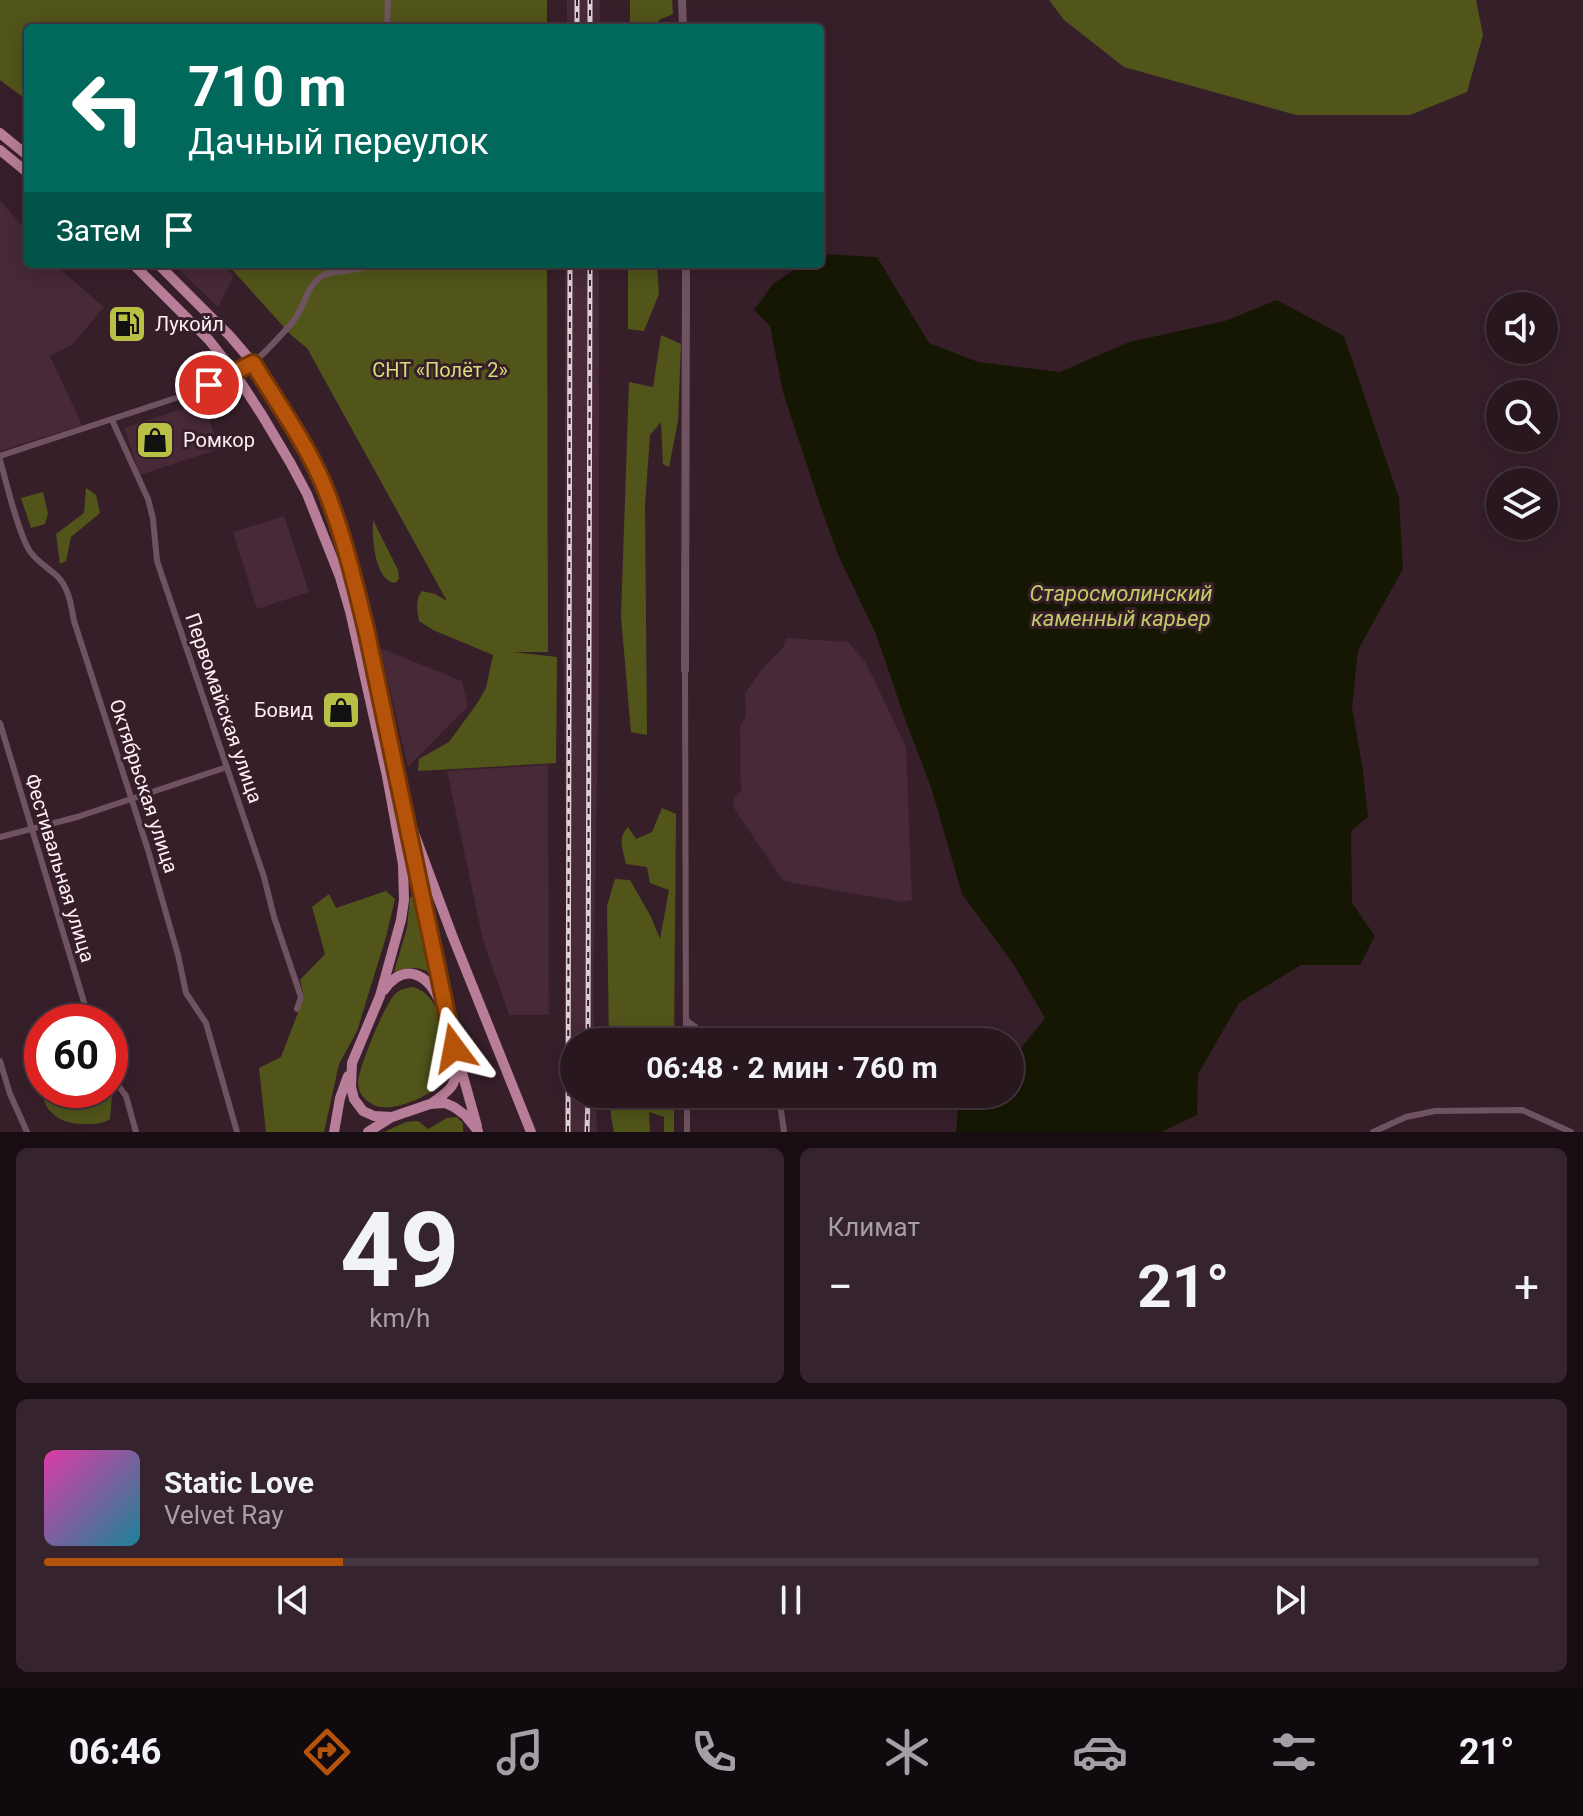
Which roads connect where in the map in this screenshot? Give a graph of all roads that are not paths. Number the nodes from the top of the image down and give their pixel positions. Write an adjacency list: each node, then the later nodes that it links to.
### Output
1 (388, 0): 3 (street)
2 (682, 0): 4 (street)
3 (387, 24)
4 (683, 24)
5 (0, 133): 7 (main road)
6 (0, 150): 8 (main road)
7 (24, 153)
8 (24, 170)
9 (137, 268): 14 (main road)
10 (162, 268): 13 (main road)
11 (363, 268): 13 (street)
12 (686, 268): 17 (street)
13 (253, 363): 14 (street); 21 (main road)
14 (234, 372): 15 (street); 24 (main road)
15 (112, 420): 16 (street); 19 (street, Первомайская улица)
16 (0, 458): 20 (street, Октябрьская улица)
17 (685, 670): 27 (street)
18 (0, 723): 22 (street, Фестивальная улица)
19 (227, 767): 20 (street); 26 (street, Первомайская улица)
20 (131, 800): 22 (street); 42 (street, Октябрьская улица)
21 (402, 804): 28 (main road); 45 (main road)
22 (30, 828): 23 (street); 25 (street, Фестивальная улица)
23 (0, 837)
24 (380, 996): 28 (main road); 33 (main road)
25 (84, 1004)
26 (297, 1009)
27 (686, 1020): 29 (street); 30 (street)
28 (449, 1026): 31 (main road)
29 (686, 1028)
30 (697, 1028)
31 (454, 1048): 35 (main road); 39 (main road)
32 (0, 1061): 40 (street)
33 (352, 1063): 38 (main road); 43 (main road)
34 (128, 1103): 41 (street)
35 (430, 1104): 38 (main road); 39 (main road)
36 (687, 1108): 46 (street)
37 (781, 1108): 47 (street)
38 (392, 1117): 44 (main road)
39 (479, 1131)
40 (27, 1132)
41 (136, 1132)
42 (237, 1132)
43 (334, 1132)
44 (368, 1132)
45 (531, 1132)
46 (687, 1132)
47 (784, 1132)
48 (1373, 1132): 49 (street)
49 (1571, 1132)

